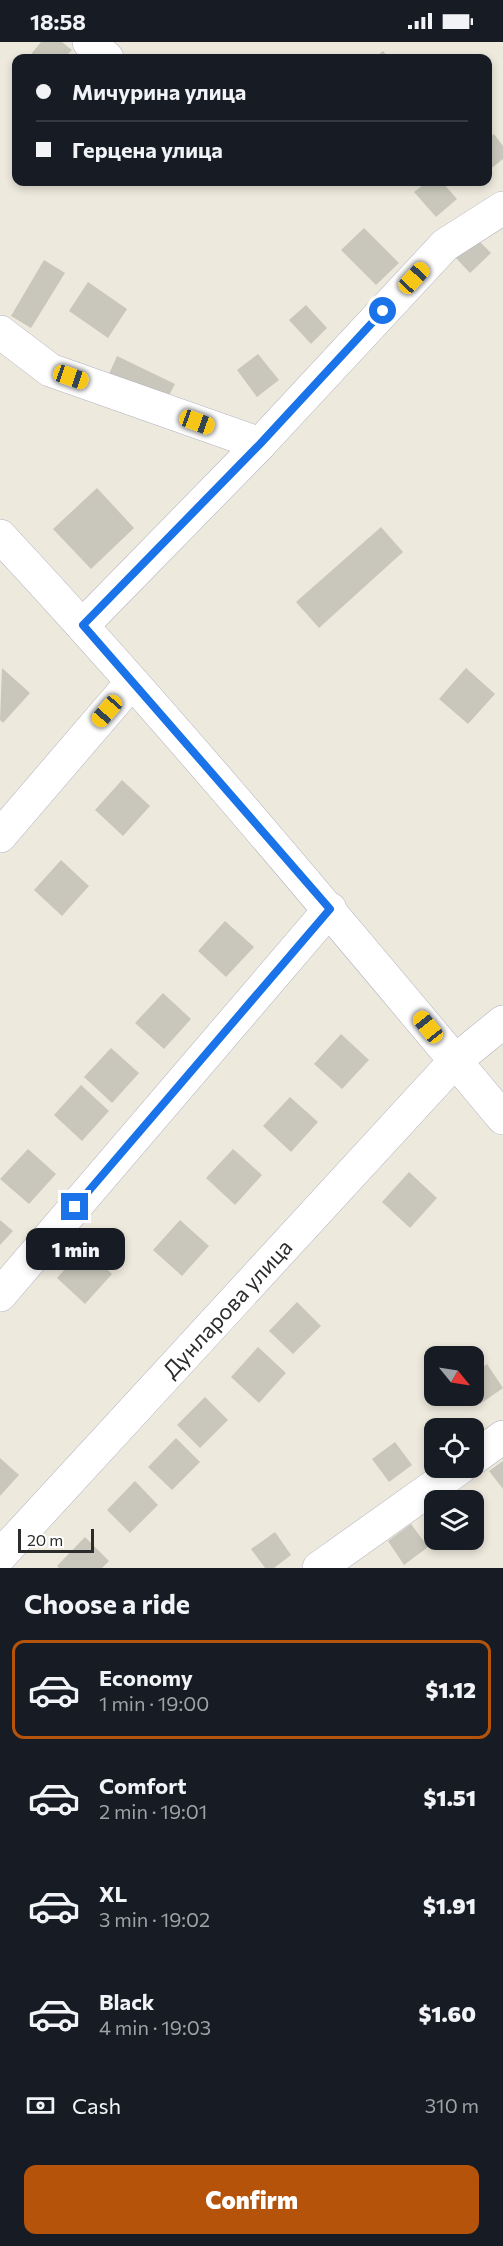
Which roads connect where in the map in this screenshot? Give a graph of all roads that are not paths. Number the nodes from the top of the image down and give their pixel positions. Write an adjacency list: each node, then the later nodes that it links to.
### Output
1 (90, 42): 2 (street)
2 (103, 54)
3 (503, 208): 5 (street)
4 (0, 332): 5 (street)
5 (260, 444): 7 (street)
6 (0, 536): 7 (street)
7 (83, 625): 8 (street)
8 (132, 682): 9 (street); 10 (street)
9 (0, 836)
10 (330, 909): 12 (street); 14 (street)
11 (503, 1022): 12 (street, Дунларова улица)
12 (455, 1061): 13 (street); 18 (street, Дунларова улица)
13 (503, 1118)
14 (0, 1295)
15 (503, 1437): 16 (street)
16 (484, 1451)
17 (446, 1478): 19 (street)
18 (0, 1556)
19 (319, 1568)

